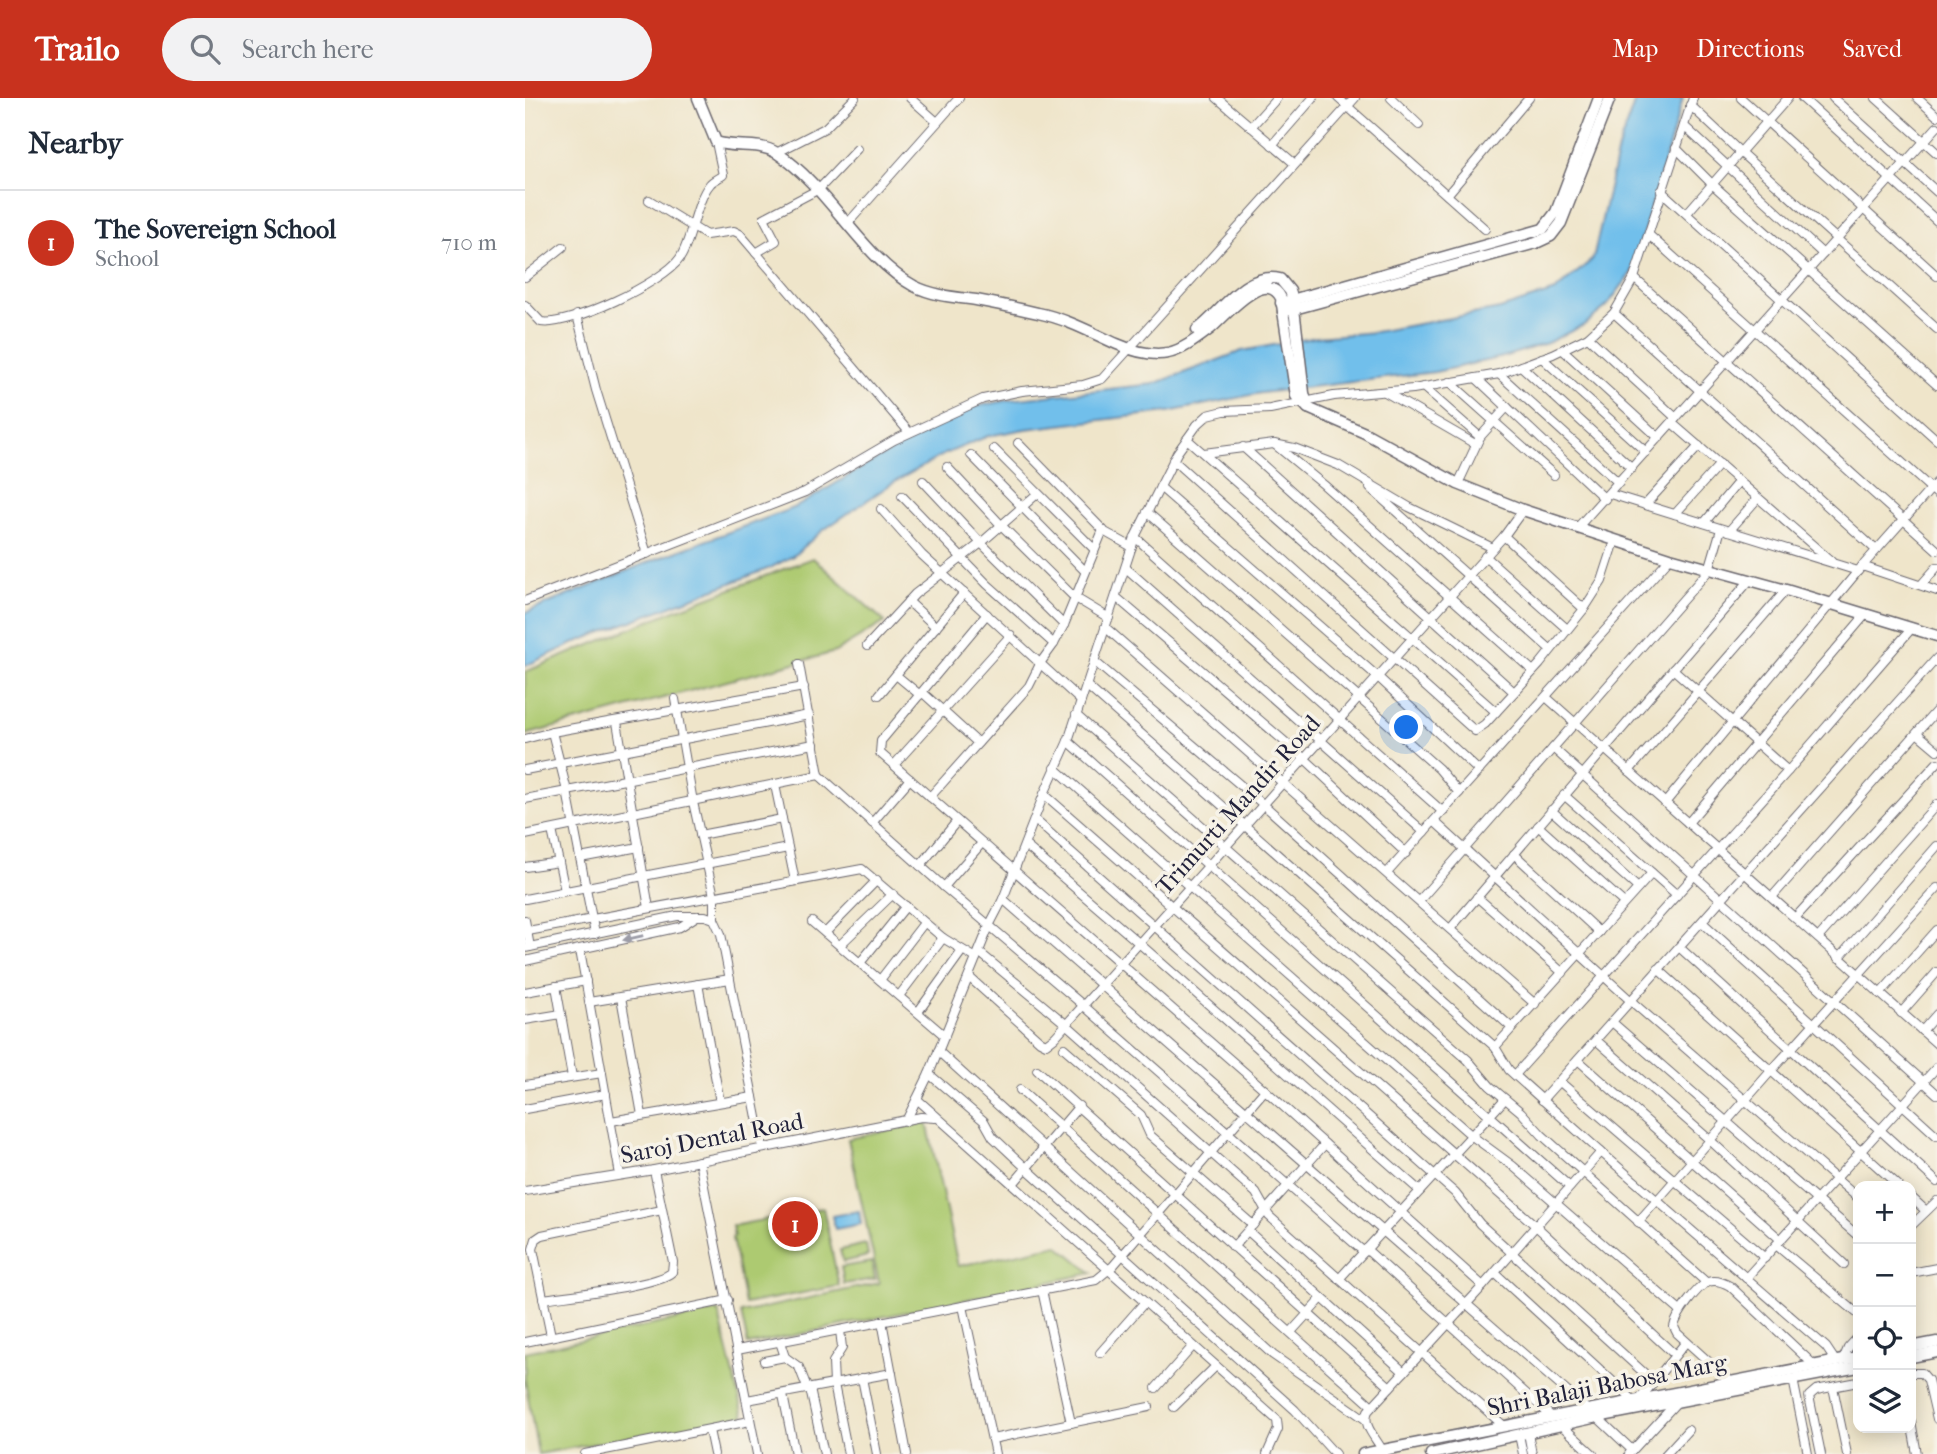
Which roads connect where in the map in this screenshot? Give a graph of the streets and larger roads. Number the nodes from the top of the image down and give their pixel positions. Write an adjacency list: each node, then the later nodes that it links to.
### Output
1 (698, 98): 29 (street)
2 (855, 98): 35 (street)
3 (910, 98): 24 (street)
4 (959, 98): 24 (street)
5 (1277, 98): 27 (street)
6 (1313, 98): 31 (street)
7 (1338, 98): 21 (street)
8 (1355, 98): 21 (street)
9 (1391, 98): 25 (street)
10 (1529, 98): 45 (street)
11 (1599, 98): 64 (street)
12 (1609, 98): 64 (street)
13 (1741, 98): 23 (street)
14 (1788, 98): 23 (street)
15 (1802, 98): 40 (street)
16 (1833, 98): 37 (street)
17 (1876, 98): 30 (street)
18 (1917, 98): 22 (street)
19 (1224, 100): 27 (street)
20 (1692, 101): 26 (street); 34 (street)
21 (1347, 106): 38 (street); 45 (street)
22 (1937, 116)
23 (1767, 121): 34 (street); 47 (street)
24 (937, 122): 50 (street)
25 (1419, 125)
26 (1684, 125): 32 (street); 39 (street)
27 (1251, 127): 31 (street)
28 (1937, 127): 30 (street)
29 (716, 142): 35 (street); 51 (street)
30 (1925, 142): 36 (street); 37 (street)
31 (1272, 145): 38 (street)
32 (1676, 148): 41 (street); 43 (street)
33 (857, 149): 42 (street)
34 (1740, 152): 39 (street); 54 (street)
35 (776, 153): 42 (street)
36 (1937, 153)
37 (1905, 163): 40 (street); 44 (street)
38 (1295, 164): 70 (street)
39 (1727, 167): 41 (street); 57 (street)
40 (1891, 179): 47 (street); 49 (street)
41 (1712, 184): 48 (street); 58 (street)
42 (819, 189): 50 (street); 56 (street)
43 (1661, 191): 48 (street); 53 (street)
44 (1937, 192)
45 (1447, 195): 52 (street)
46 (649, 200): 51 (street)
47 (1863, 209): 54 (street); 59 (street)
48 (1686, 213): 62 (street)
49 (1937, 221)
50 (848, 223): 70 (street)
51 (692, 227): 56 (street); 66 (street)
52 (1485, 229)
53 (1649, 235): 61 (street); 68 (street)
54 (1836, 239): 57 (street); 67 (street)
55 (563, 247): 60 (street)
56 (756, 253): 86 (street)
57 (1823, 254): 58 (street)
58 (1809, 270): 62 (street); 78 (street)
59 (1937, 276)
60 (525, 277)
61 (1635, 278): 65 (street); 73 (street)
62 (1781, 300): 68 (street); 90 (street)
63 (525, 305): 66 (street)
64 (1288, 306): 70 (street); 82 (street)
65 (1614, 313): 69 (street); 80 (street)
66 (577, 315): 136 (street)
67 (1937, 329)
68 (1755, 330): 73 (street); 110 (street)
69 (1588, 337): 71 (street); 84 (street)
70 (1129, 349): 86 (street)
71 (1563, 350): 72 (street); 87 (street)
72 (1542, 358): 74 (street); 96 (street)
73 (1728, 361): 80 (street); 121 (street)
74 (1521, 366): 75 (street); 102 (street)
75 (1499, 374): 76 (street); 107 (street)
76 (1476, 378): 77 (street); 83 (street)
77 (1450, 382): 79 (street); 85 (street)
78 (1937, 385)
79 (1423, 387): 81 (street); 89 (street)
80 (1701, 391): 84 (street); 134 (street)
81 (1385, 392): 82 (street); 89 (street)
82 (1303, 400): 88 (street); 108 (street)
83 (1507, 407): 85 (street); 113 (street)
84 (1674, 420): 87 (street); 93 (street)
85 (1493, 422): 89 (street); 104 (street)
86 (909, 432): 136 (street)
87 (1659, 438): 96 (street)
88 (1187, 439): 97 (street); 99 (street)
89 (1478, 440): 108 (street)
90 (1937, 440)
91 (1018, 443): 125 (street)
92 (1274, 444): 94 (street); 103 (street); 155 (street)
93 (1699, 446): 100 (street); 115 (street)
94 (1243, 447): 97 (street); 162 (street)
95 (994, 449): 111 (street)
96 (1646, 452): 102 (street)
97 (1204, 453): 170 (street)
98 (971, 455): 116 (street)
99 (1173, 460): 109 (street); 175 (street)
100 (1720, 464): 106 (street); 120 (street)
101 (947, 467): 123 (street)
102 (1632, 468): 107 (street)
103 (1354, 473): 132 (street); 147 (street)
104 (1554, 475)
105 (923, 481): 130 (street)
106 (1739, 481): 114 (street); 122 (street)
107 (1619, 483): 113 (street)
108 (1458, 484): 118 (street)
109 (1160, 487): 119 (street); 182 (street)
110 (1935, 488): 121 (street)
111 (1037, 494): 116 (street); 133 (street)
112 (902, 496): 139 (street)
113 (1607, 496): 115 (street); 124 (street)
114 (1758, 498): 126 (street); 140 (street)
115 (1645, 505): 120 (street)
116 (1023, 507): 123 (street); 145 (street)
117 (881, 509): 146 (street)
118 (1523, 510): 124 (street); 127 (street, Trimurti Mandir Road)
119 (1147, 512): 128 (street); 190 (street)
120 (1675, 514): 122 (street)
121 (1904, 519): 134 (street); 135 (street)
122 (1704, 523): 126 (street)
123 (1002, 526): 130 (street); 153 (street)
124 (1577, 528): 129 (street)
125 (1103, 530): 131 (street); 133 (street)
126 (1725, 530): 140 (street); 144 (street)
127 (1504, 536): 132 (street, Trimurti Mandir Road); 159 (street)
128 (1135, 537): 131 (street); 199 (street)
129 (1615, 541): 138 (street); 159 (street)
130 (981, 543): 139 (street); 164 (street)
131 (1132, 547): 142 (street)
132 (1493, 548): 137 (street, Trimurti Mandir Road)
133 (1094, 549): 145 (street)
134 (1876, 550): 143 (street)
135 (1937, 550)
136 (647, 554): 156 (street)
137 (1485, 556): 147 (street, Trimurti Mandir Road); 167 (street)
138 (1670, 558): 144 (street); 189 (street)
139 (962, 559): 146 (street); 171 (street)
140 (1833, 564): 143 (street)
141 (1937, 567): 149 (street)
142 (1126, 568): 154 (street); 207 (street)
143 (1860, 569): 149 (street); 158 (street)
144 (1709, 570): 148 (street); 202 (street)
145 (1085, 571): 153 (street)
146 (942, 575): 152 (street); 157 (street)
147 (1467, 577): 155 (street, Trimurti Mandir Road); 173 (street)
148 (1749, 581): 150 (street); 179 (street)
149 (1921, 585): 151 (street)
150 (1786, 590): 158 (street); 186 (street)
151 (1937, 591)
152 (964, 593): 160 (street); 165 (street)
153 (1075, 597): 163 (street); 164 (street)
154 (1116, 597): 163 (street); 216 (street)
155 (1449, 598): 162 (street, Trimurti Mandir Road); 180 (street)
156 (525, 601)
157 (908, 601): 165 (street); 172 (street)
158 (1831, 604): 161 (street); 201 (street)
159 (1584, 609): 167 (street)
160 (987, 614): 168 (street); 187 (street)
161 (1865, 614): 166 (street); 211 (street)
162 (1431, 617): 170 (street, Trimurti Mandir Road); 185 (street)
163 (1107, 622): 176 (street); 230 (street)
164 (1064, 625): 171 (street)
165 (936, 627): 181 (street)
166 (1912, 628): 169 (street); 225 (street)
167 (1567, 629): 173 (street)
168 (1011, 635): 177 (street); 195 (street)
169 (1937, 636)
170 (1412, 639): 175 (street, Trimurti Mandir Road); 196 (street)
171 (1054, 644): 177 (street)
172 (867, 646)
173 (1550, 649): 180 (street)
174 (1937, 658): 277 (street)
175 (1394, 659): 182 (street, Trimurti Mandir Road); 196 (street)
176 (1094, 661): 183 (street); 241 (street)
177 (1041, 662): 192 (street); 209 (street)
178 (799, 664): 184 (street)
179 (1673, 669): 186 (street); 213 (street)
180 (1533, 671): 185 (street)
181 (896, 674): 187 (street); 188 (street)
182 (1378, 677): 190 (street, Trimurti Mandir Road); 223 (street)
183 (1086, 685): 192 (street); 251 (street)
184 (804, 687): 193 (street); 197 (street)
185 (1514, 692): 196 (street)
186 (1700, 692): 201 (street); 224 (street)
187 (921, 693): 195 (street); 219 (street)
188 (880, 695)
189 (1546, 697): 202 (street); 223 (street)
190 (1359, 698): 199 (street, Trimurti Mandir Road); 233 (street)
191 (675, 699): 193 (street)
192 (1081, 701): 198 (street)
193 (677, 709): 200 (street); 206 (street)
194 (1937, 710): 204 (street)
195 (943, 712): 209 (street); 219 (street)
196 (1496, 712)
197 (809, 715): 206 (street); 210 (street)
198 (1076, 715): 208 (street); 260 (street)
199 (1340, 720): 207 (street, Trimurti Mandir Road); 243 (street)
200 (617, 722): 203 (street); 215 (street)
201 (1733, 722): 211 (street); 239 (street)
202 (1575, 723): 212 (street); 213 (street)
203 (552, 732): 205 (street); 218 (street)
204 (1918, 734): 214 (street); 293 (street)
205 (525, 739)
206 (681, 740): 215 (street); 220 (street)
207 (1322, 740): 216 (street, Trimurti Mandir Road); 255 (street)
208 (1068, 741): 221 (street); 273 (street)
209 (978, 743): 236 (street)
210 (814, 744): 220 (street); 227 (street)
211 (1757, 744): 225 (street); 250 (street)
212 (1553, 748): 226 (street); 264 (street)
213 (1604, 749): 224 (street); 226 (street)
214 (1937, 750)
215 (622, 752): 218 (street); 229 (street)
216 (1305, 759): 230 (street, Trimurti Mandir Road); 266 (street)
217 (1937, 763): 304 (street)
218 (561, 764): 222 (street); 232 (street)
219 (894, 765): 228 (street)
220 (687, 768): 229 (street); 238 (street)
221 (1055, 768): 234 (street); 285 (street)
222 (525, 771)
223 (1479, 771): 233 (street)
224 (1629, 771): 239 (street)
225 (1788, 771): 265 (street)
226 (1583, 774): 235 (street); 278 (street)
227 (819, 775): 231 (street); 249 (street)
228 (910, 779): 236 (street); 249 (street)
229 (627, 780): 232 (street); 244 (street)
230 (1284, 782): 241 (street, Trimurti Mandir Road); 275 (street)
231 (775, 785): 238 (street); 245 (street)
232 (567, 790): 237 (street); 252 (street)
233 (1459, 793): 243 (street)
234 (1044, 794): 246 (street); 300 (street)
235 (1564, 795): 242 (street); 276 (street)
236 (930, 797): 247 (street)
237 (525, 799)
238 (693, 802): 244 (street); 257 (street)
239 (1665, 803): 250 (street)
240 (1937, 804): 319 (street)
241 (1264, 805): 251 (street, Trimurti Mandir Road); 361 (street)
242 (1551, 810): 253 (street); 286 (street)
243 (1443, 811): 248 (street)
244 (633, 814): 252 (street); 262 (street)
245 (782, 819): 257 (street); 263 (street)
246 (1034, 819): 259 (street); 311 (street)
247 (957, 821): 258 (street); 271 (street)
248 (1434, 821): 255 (street); 264 (street)
249 (872, 823): 271 (street)
250 (1688, 823): 265 (street)
251 (1246, 825): 260 (street, Trimurti Mandir Road); 366 (street)
252 (573, 826): 254 (street); 268 (street)
253 (1538, 826): 267 (street); 298 (street)
254 (552, 830): 256 (street); 269 (street)
255 (1424, 832): 266 (street)
256 (525, 835)
257 (700, 835): 270 (street)
258 (982, 843): 274 (street); 283 (street)
259 (1025, 845): 274 (street); 320 (street)
260 (1227, 846): 273 (street, Trimurti Mandir Road); 387 (street)
261 (1937, 846): 328 (street)
262 (639, 847): 268 (street); 280 (street)
263 (788, 848): 270 (street); 282 (street)
264 (1465, 849): 279 (street); 297 (street)
265 (1717, 849): 277 (street); 278 (street)
266 (1405, 853): 275 (street)
267 (1514, 854): 279 (street); 315 (street)
268 (580, 858): 284 (street)
269 (559, 862): 272 (street); 288 (street)
270 (708, 865): 280 (street); 291 (street)
271 (920, 866): 283 (street)
272 (525, 867)
273 (1209, 867): 285 (street, Trimurti Mandir Road); 396 (street)
274 (1014, 871): 295 (street); 331 (street)
275 (1387, 873): 297 (street)
276 (1652, 873): 286 (street); 290 (street)
277 (1745, 874): 293 (street); 296 (street)
278 (1694, 875): 290 (street); 296 (street)
279 (1495, 876): 292 (street); 326 (street)
280 (644, 877): 284 (street); 301 (street)
281 (877, 880): 282 (street); 289 (street); 316 (street)
282 (795, 881): 291 (street)
283 (944, 887): 310 (street)
284 (586, 888): 288 (street); 303 (street)
285 (1190, 888): 300 (street, Trimurti Mandir Road); 404 (street)
286 (1638, 888): 298 (street)
287 (1937, 888): 336 (street)
288 (565, 891): 294 (street)
289 (893, 894): 299 (street); 321 (street)
290 (1677, 895): 335 (street)
291 (714, 896): 301 (street); 305 (street)
292 (1477, 897): 312 (street); 334 (street)
293 (1772, 897): 304 (street)
294 (525, 899)
295 (1003, 899): 310 (street); 343 (street)
296 (1721, 900): 308 (street); 350 (street)
297 (1419, 901): 312 (street)
298 (1624, 903): 315 (street)
299 (906, 906): 309 (street); 330 (street)
300 (1173, 907): 311 (street, Trimurti Mandir Road); 413 (street)
301 (649, 908): 303 (street)
302 (697, 916): 305 (street); 317 (street); 324 (street, one-way to 324)
303 (592, 918): 314 (street); 317 (street)
304 (1795, 918): 319 (street)
305 (714, 919): 338 (street)
306 (525, 920): 314 (street)
307 (812, 922): 316 (street)
308 (1702, 922): 323 (street); 359 (street)
309 (924, 923): 318 (street); 339 (street)
310 (990, 925): 327 (street); 352 (street)
311 (1155, 927): 320 (street, Trimurti Mandir Road); 422 (street)
312 (1450, 929): 351 (street)
313 (1937, 930): 345 (street)
314 (528, 932): 322 (street)
315 (1599, 932): 326 (street)
316 (825, 933): 321 (street)
317 (595, 934): 322 (street)
318 (943, 938): 325 (street); 346 (street)
319 (1818, 938): 328 (street)
320 (1140, 944): 331 (street, Trimurti Mandir Road); 431 (street)
321 (840, 945): 330 (street)
322 (528, 947)
323 (1679, 947): 332 (street); 368 (street)
324 (580, 950): 329 (street); 340 (street)
325 (962, 951): 327 (street); 353 (street)
326 (1580, 954): 334 (street); 335 (street)
327 (978, 955): 337 (street); 360 (street)
328 (1839, 958): 336 (street)
329 (525, 961)
330 (860, 963): 339 (street)
331 (1122, 964): 343 (street, Trimurti Mandir Road); 382 (street)
332 (1658, 969): 348 (street); 373 (street)
333 (1937, 972): 354 (street)
334 (1563, 973): 351 (street)
335 (1604, 975): 348 (street); 376 (street)
336 (1859, 975): 345 (street); 350 (street)
337 (969, 976): 360 (street, Trimurti Mandir Road); 363 (street)
338 (730, 979): 341 (street); 385 (street)
339 (880, 980): 346 (street)
340 (586, 981): 342 (street); 349 (street)
341 (698, 984): 347 (street); 390 (street)
342 (556, 986): 344 (street); 355 (street)
343 (1103, 986): 352 (street, Trimurti Mandir Road); 394 (street)
344 (525, 992)
345 (1880, 994): 354 (street)
346 (899, 996): 353 (street)
347 (621, 997): 349 (street); 395 (street)
348 (1631, 1001): 358 (street); 389 (street)
349 (589, 1002): 374 (street)
350 (1836, 1002): 359 (street); 379 (street)
351 (1535, 1004): 361 (street)
352 (1084, 1006): 360 (street, Trimurti Mandir Road); 403 (street)
353 (918, 1012): 363 (street)
354 (1901, 1013): 362 (street)
355 (561, 1014): 357 (street); 377 (street)
356 (1937, 1014): 362 (street)
357 (525, 1020)
358 (1612, 1022): 364 (street); 400 (street)
359 (1815, 1024): 368 (street); 391 (street)
360 (1067, 1025): 412 (street)
361 (1513, 1028): 366 (street)
362 (1922, 1031): 365 (street)
363 (945, 1036): 369 (street)
364 (1596, 1040): 370 (street); 406 (street)
365 (1937, 1044)
366 (1495, 1047): 376 (street)
367 (1064, 1048): 420 (street)
368 (1792, 1048): 373 (street); 402 (street)
369 (938, 1051): 375 (street); 409 (street)
370 (1578, 1060): 378 (street); 415 (street)
371 (1937, 1067): 379 (street)
372 (1037, 1070): 392 (street)
373 (1771, 1071): 389 (street); 410 (street)
374 (602, 1073): 377 (street); 383 (street)
375 (929, 1074): 386 (street); 417 (street)
376 (1515, 1075): 388 (street)
377 (572, 1077): 380 (street)
378 (1559, 1081): 388 (street); 424 (street)
379 (1924, 1082): 384 (street); 391 (street)
380 (525, 1085)
381 (1020, 1090): 401 (street)
382 (1265, 1090): 394 (street); 407 (street)
383 (606, 1094): 393 (street); 398 (street)
384 (1937, 1094)
385 (753, 1097): 390 (street); 408 (street)
386 (917, 1099): 397 (street); 399 (street)
387 (1505, 1099): 396 (street); 419 (street)
388 (1542, 1100): 411 (street)
389 (1745, 1101): 400 (street); 423 (street)
390 (720, 1102): 395 (street)
391 (1903, 1105): 402 (street); 405 (street)
392 (1079, 1106): 401 (street); 433 (street)
393 (525, 1109)
394 (1247, 1111): 403 (street); 416 (street)
395 (642, 1115): 398 (street)
396 (1491, 1116): 404 (street); 429 (street)
397 (937, 1118): 399 (street, Saroj Dental Road); 427 (street)
398 (611, 1121): 421 (street)
399 (907, 1121): 408 (street, Saroj Dental Road)
400 (1727, 1123): 406 (street); 435 (street)
401 (1061, 1127): 409 (street); 443 (street)
402 (1880, 1130): 410 (street); 426 (street)
403 (1228, 1133): 412 (street); 428 (street)
404 (1472, 1136): 413 (street); 438 (street)
405 (1937, 1136)
406 (1711, 1141): 415 (street); 444 (street)
407 (1325, 1144): 416 (street); 442 (street)
408 (764, 1148): 414 (street, Saroj Dental Road)
409 (1044, 1148): 417 (street); 451 (street)
410 (1861, 1151): 423 (street); 425 (street)
411 (1601, 1152): 419 (street); 434 (street)
412 (1211, 1153): 420 (street); 440 (street)
413 (1455, 1156): 422 (street); 447 (street)
414 (699, 1161): 418 (street, Saroj Dental Road); 470 (street)
415 (1693, 1161): 424 (street); 452 (street)
416 (1307, 1163): 428 (street); 449 (street)
417 (1026, 1168): 427 (street); 456 (street)
418 (654, 1170): 421 (street, Saroj Dental Road); 439 (street)
419 (1584, 1172): 429 (street); 446 (street)
420 (1193, 1173): 433 (street); 448 (street)
421 (620, 1175): 430 (street, Saroj Dental Road)
422 (1434, 1176): 431 (street); 455 (street)
423 (1835, 1179): 432 (street); 435 (street)
424 (1675, 1181): 434 (street); 457 (street)
425 (1894, 1181)
426 (1937, 1182)
427 (1013, 1184): 460 (street)
428 (1287, 1185): 440 (street); 454 (street)
429 (1570, 1188): 438 (street)
430 (525, 1191)
431 (1420, 1191): 442 (street)
432 (1853, 1194)
433 (1174, 1195): 443 (street); 453 (street)
434 (1658, 1201): 446 (street); 463 (street)
435 (1816, 1201): 444 (street); 450 (street)
436 (1937, 1201): 441 (street)
437 (1916, 1202): 441 (street)
438 (1556, 1203): 447 (street); 475 (street)
439 (662, 1210): 469 (street); 469 (street)
440 (1266, 1211): 448 (street); 464 (street)
441 (1926, 1211): 445 (street)
442 (1399, 1213): 449 (street); 466 (street)
443 (1157, 1215): 451 (street); 480 (street)
444 (1798, 1221): 452 (street); 458 (street)
445 (1916, 1221)
446 (1638, 1222): 465 (street)
447 (1536, 1226): 455 (street); 492 (street)
448 (1250, 1228): 453 (street); 468 (street)
449 (1383, 1231): 454 (street); 472 (street)
450 (1853, 1232)
451 (1139, 1235): 456 (street); 522 (street)
452 (1778, 1242): 457 (street); 474 (street)
453 (1233, 1247): 476 (street)
454 (1365, 1251): 464 (street); 478 (street)
455 (1512, 1253): 462 (street); 506 (street)
456 (1121, 1256): 460 (street); 547 (street)
457 (1765, 1258): 463 (street)
458 (1844, 1264)
459 (1937, 1268): 461 (street)
460 (1108, 1271): 467 (street); 471 (street)
461 (1916, 1272)
462 (1495, 1273): 466 (street); 516 (street)
463 (1747, 1278): 497 (street)
464 (1339, 1279): 491 (street)
465 (1707, 1283): 475 (street); 499 (street)
466 (1483, 1286): 472 (street)
467 (1042, 1290): 473 (street); 526 (street)
468 (1322, 1298): 476 (street); 501 (street)
469 (543, 1299): 481 (street)
470 (728, 1300): 481 (street); 488 (street)
471 (1144, 1303): 486 (street); 490 (street)
472 (1467, 1303): 478 (street); 521 (street)
473 (963, 1306): 477 (street); 533 (street)
474 (1853, 1310)
475 (1680, 1311): 484 (street)
476 (1308, 1314): 480 (street); 510 (street)
477 (882, 1321): 479 (street); 502 (street)
478 (1449, 1323): 491 (street); 525 (street)
479 (840, 1330): 483 (street); 509 (street)
480 (1291, 1332): 518 (street)
481 (551, 1336): 482 (street)
482 (525, 1342)
483 (780, 1342): 488 (street); 494 (street)
484 (1686, 1342): 492 (street); 507 (street)
485 (1853, 1342): 497 (street)
486 (1193, 1346): 498 (street); 512 (street)
487 (1916, 1348): 489 (street)
488 (737, 1350): 515 (street)
489 (1936, 1350): 493 (street)
490 (1100, 1353)
491 (1422, 1353): 501 (street); 527 (street)
492 (1675, 1355): 506 (street)
493 (1916, 1356)
494 (785, 1357): 496 (street); 513 (street)
495 (1853, 1358): 497 (street, Shri Balaji Babosa Marg)
496 (764, 1361)
497 (1839, 1361): 499 (street, Shri Balaji Babosa Marg)
498 (1216, 1366): 520 (street); 546 (street)
499 (1815, 1366): 507 (street, Shri Balaji Babosa Marg)
500 (1853, 1368): 505 (street, Shri Balaji Babosa Marg)
501 (1404, 1372): 510 (street)
502 (892, 1373): 504 (street); 544 (street)
503 (1916, 1373): 523 (street)
504 (862, 1378): 509 (street); 543 (street)
505 (1793, 1379): 517 (street, Shri Balaji Babosa Marg); 554 (street)
506 (1654, 1382): 516 (street)
507 (1731, 1382): 516 (street, Shri Balaji Babosa Marg)
508 (1853, 1383): 511 (street)
509 (834, 1384): 513 (street); 542 (street)
510 (1390, 1387): 518 (street)
511 (1833, 1387): 555 (street); 556 (street)
512 (1156, 1388)
513 (809, 1390): 514 (street); 541 (street)
514 (783, 1395): 515 (street); 540 (street)
515 (747, 1400): 524 (street)
516 (1636, 1401): 521 (street, Shri Balaji Babosa Marg)
517 (1677, 1402): 521 (street, Shri Balaji Babosa Marg); 536 (street)
518 (1373, 1406): 522 (street)
519 (1149, 1407): 526 (street)
520 (1174, 1407)
521 (1592, 1414): 525 (street, Shri Balaji Babosa Marg); 536 (street)
522 (1365, 1419): 534 (street)
523 (1937, 1419)
524 (750, 1421): 528 (street); 539 (street)
525 (1557, 1421): 527 (street, Shri Balaji Babosa Marg); 531 (street, Shri Balaji Babosa Marg); 552 (street)
526 (1071, 1423): 533 (street)
527 (1504, 1426): 532 (street, Shri Balaji Babosa Marg)
528 (709, 1430): 537 (street); 538 (street)
529 (1688, 1430): 553 (street)
530 (1913, 1433): 557 (street)
531 (1523, 1434): 535 (street, Shri Balaji Babosa Marg); 550 (street); 551 (street)
532 (1450, 1437): 534 (street, Shri Balaji Babosa Marg); 535 (street)
533 (992, 1439): 545 (street)
534 (1381, 1451): 548 (street, Shri Balaji Babosa Marg)
535 (1454, 1452): 549 (street, Shri Balaji Babosa Marg)
536 (1631, 1452)
537 (585, 1454)
538 (714, 1454)
539 (757, 1454)
540 (795, 1454)
541 (824, 1454)
542 (848, 1454)
543 (877, 1454)
544 (907, 1454)
545 (995, 1454)
546 (1267, 1454)
547 (1335, 1454)
548 (1363, 1454)
549 (1431, 1454)
550 (1523, 1454)
551 (1532, 1454)
552 (1593, 1454)
553 (1666, 1454)
554 (1808, 1454)
555 (1821, 1454)
556 (1847, 1454)
557 (1917, 1454)

